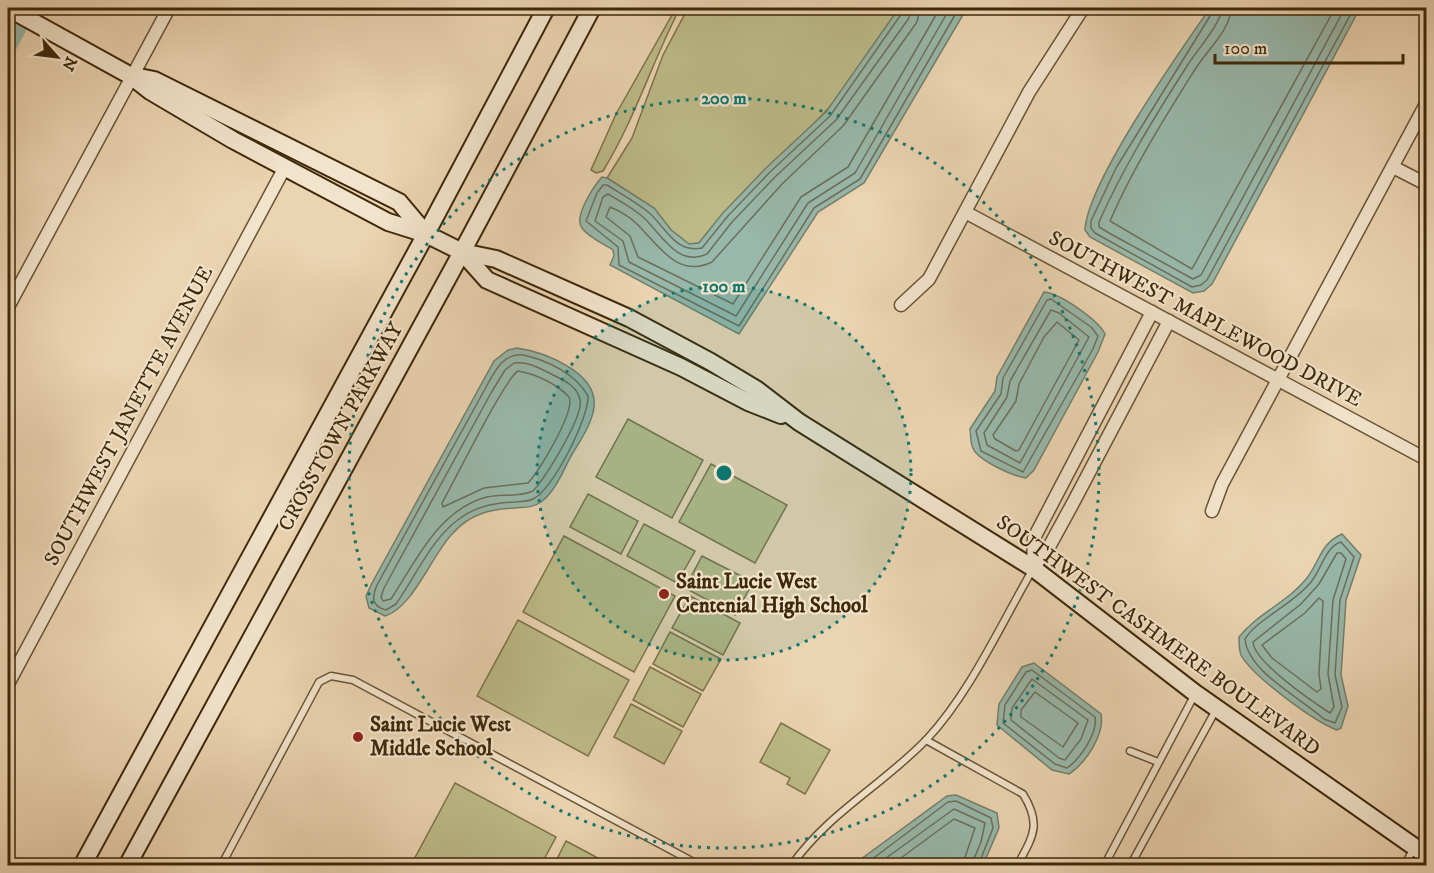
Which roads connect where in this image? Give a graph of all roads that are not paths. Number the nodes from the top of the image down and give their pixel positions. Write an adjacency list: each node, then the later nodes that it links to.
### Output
1 (169, 8): 6 (street)
2 (546, 8): 12 (street, CROSSTOWN PARKWAY)
3 (592, 8): 13 (street, CROSSTOWN PARKWAY)
4 (1083, 8): 11 (street)
5 (11, 10): 6 (street, SOUTHWEST CASHMERE BOULEVARD)
6 (131, 76): 9 (street, SOUTHWEST CASHMERE BOULEVARD); 12 (street, SOUTHWEST CASHMERE BOULEVARD); 15 (street)
7 (1426, 104): 8 (street)
8 (1393, 166): 10 (street); 18 (street)
9 (285, 167): 12 (street, SOUTHWEST CASHMERE BOULEVARD); 23 (street, SOUTHWEST JANETTE AVENUE)
10 (1426, 184)
11 (965, 212): 14 (street); 16 (street, SOUTHWEST MAPLEWOOD DRIVE)
12 (426, 234): 13 (street, SOUTHWEST CASHMERE BOULEVARD); 30 (street, CROSSTOWN PARKWAY)
13 (462, 252): 19 (street, SOUTHWEST CASHMERE BOULEVARD); 19 (street, SOUTHWEST CASHMERE BOULEVARD); 31 (street, CROSSTOWN PARKWAY)
14 (901, 305)
15 (8, 307)
16 (1152, 312): 17 (street, SOUTHWEST MAPLEWOOD DRIVE); 22 (street)
17 (1169, 321): 18 (street, SOUTHWEST MAPLEWOOD DRIVE); 22 (street)
18 (1277, 379): 20 (street, SOUTHWEST MAPLEWOOD DRIVE); 21 (street)
19 (799, 422): 22 (street, SOUTHWEST CASHMERE BOULEVARD)
20 (1426, 459)
21 (1212, 511)
22 (1033, 568): 24 (street, SOUTHWEST CASHMERE BOULEVARD); 26 (lane)
23 (8, 684)
24 (1195, 693): 25 (street, SOUTHWEST CASHMERE BOULEVARD); 28 (lane)
25 (1217, 708): 29 (street, SOUTHWEST CASHMERE BOULEVARD); 37 (lane)
26 (926, 740): 34 (lane); 35 (lane)
27 (1130, 751): 28 (lane)
28 (1158, 762): 36 (lane)
29 (1420, 851): 38 (lane)
30 (82, 866)
31 (127, 866)
32 (221, 866): 33 (lane)
33 (701, 866)
34 (791, 866)
35 (1017, 866)
36 (1104, 866)
37 (1130, 866)
38 (1404, 866)

